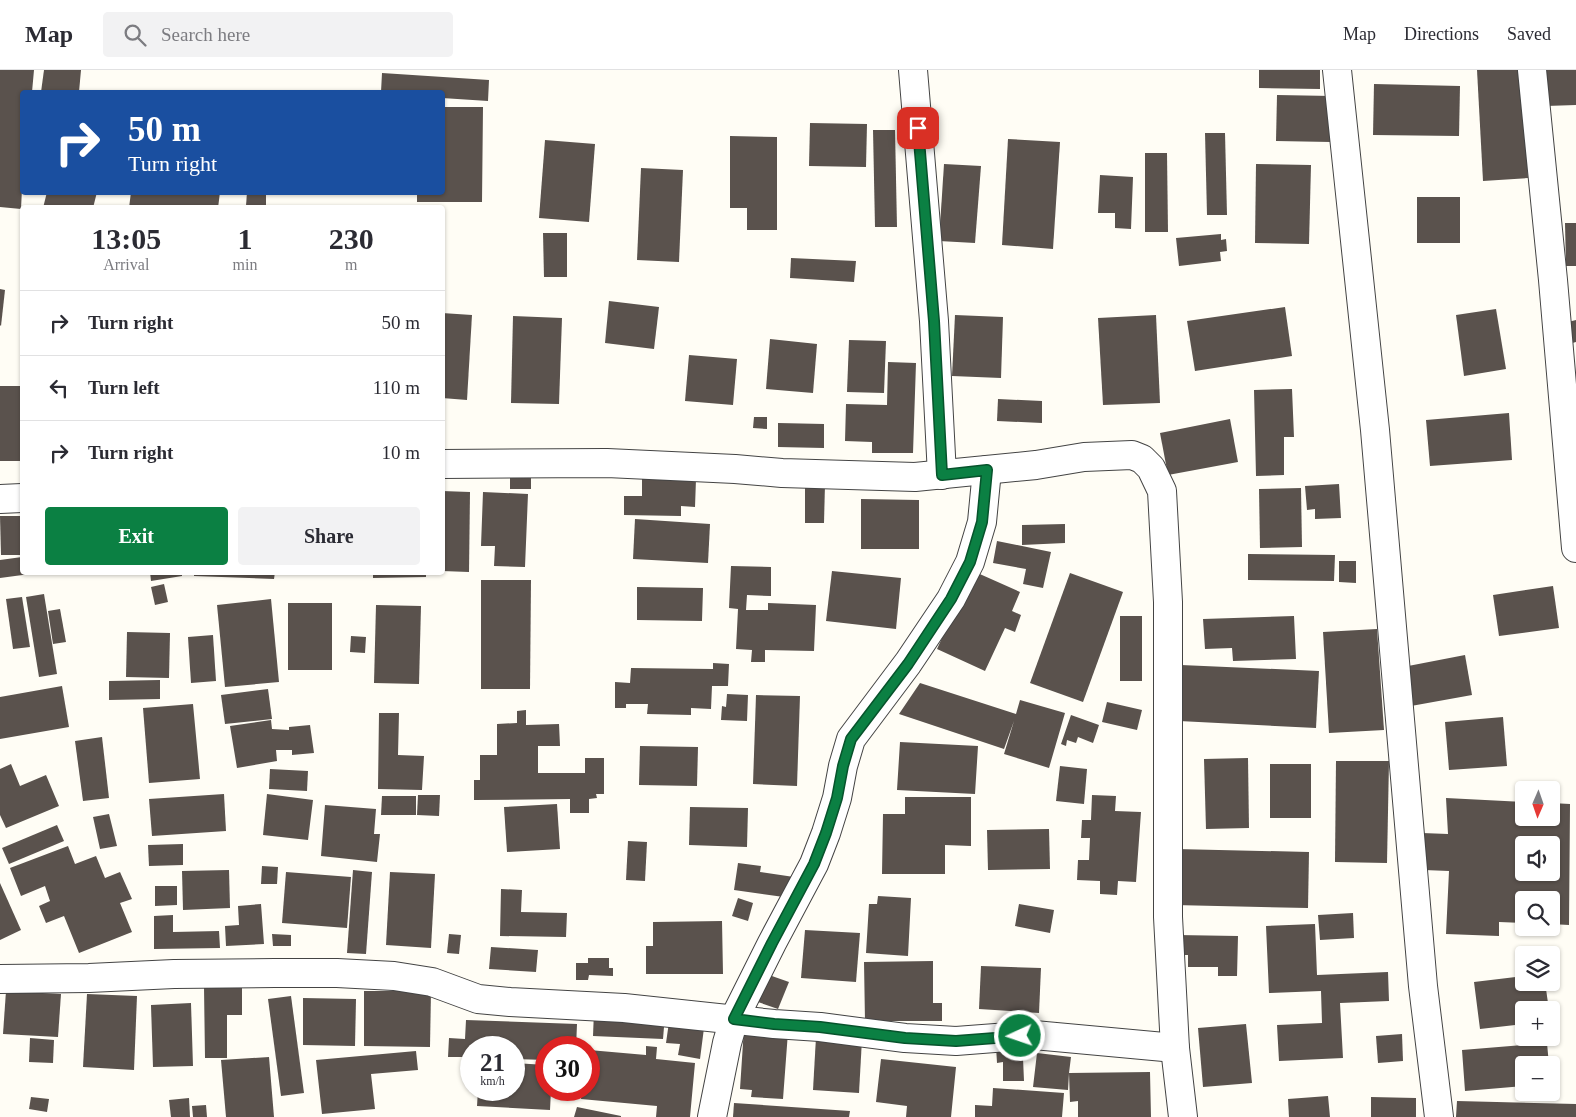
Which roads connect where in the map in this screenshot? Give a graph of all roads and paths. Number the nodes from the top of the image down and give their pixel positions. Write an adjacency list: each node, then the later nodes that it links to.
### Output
1 (913, 70): 6 (street)
2 (1337, 70): 15 (street)
3 (1532, 70): 9 (street)
4 (445, 464): 6 (street)
5 (987, 470): 6 (street); 11 (street); 12 (street)
6 (942, 475)
7 (20, 498): 8 (street)
8 (0, 499)
9 (1576, 548)
10 (0, 979): 11 (street)
11 (734, 1019): 12 (street); 13 (street)
12 (1175, 1048): 14 (street)
13 (712, 1117)
14 (1183, 1117)
15 (1439, 1117)

